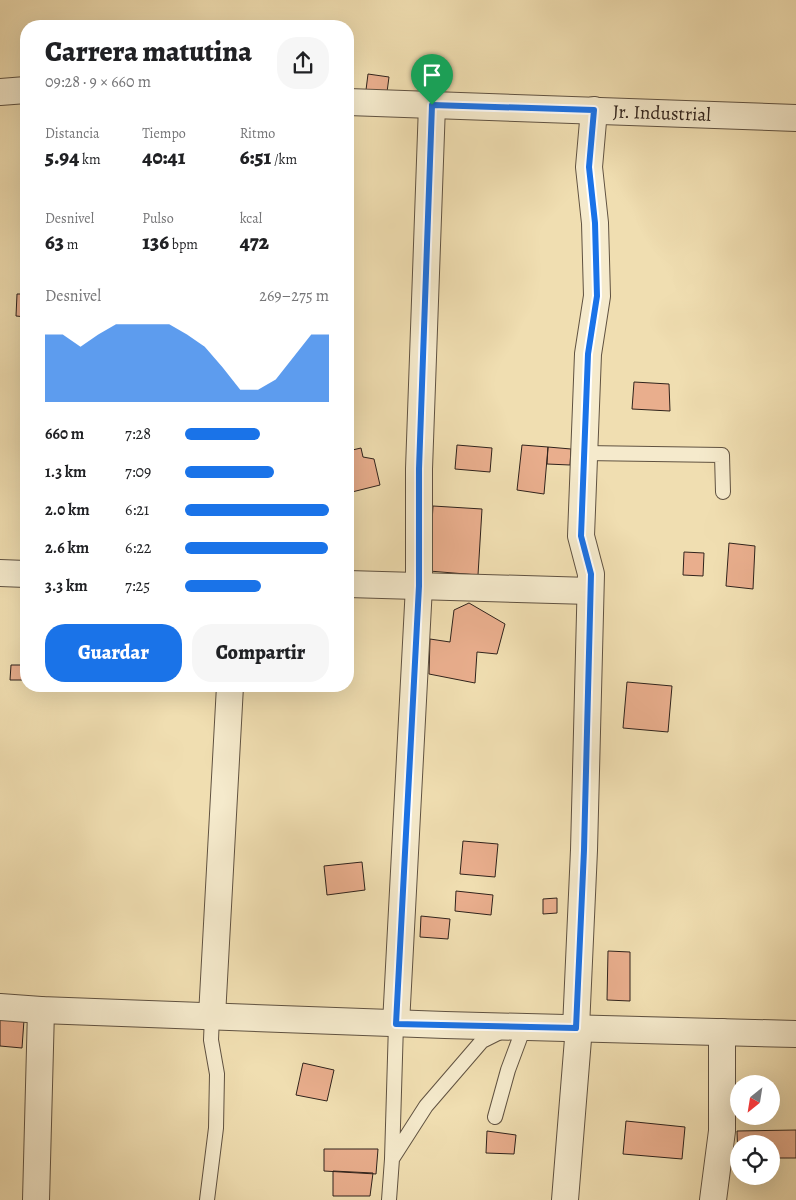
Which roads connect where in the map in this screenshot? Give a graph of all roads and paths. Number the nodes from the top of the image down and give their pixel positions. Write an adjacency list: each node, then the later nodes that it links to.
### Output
1 (20, 90): 2 (street)
2 (0, 92)
3 (354, 102): 4 (street, Jr. Industrial)
4 (432, 105): 5 (street, Jr. Industrial); 12 (street)
5 (594, 110): 6 (street, Jr. Industrial); 7 (street)
6 (796, 118)
7 (584, 453): 8 (lane); 13 (street)
8 (723, 492)
9 (0, 573): 10 (street)
10 (20, 574)
11 (354, 584): 12 (street)
12 (419, 586): 13 (street); 18 (street)
13 (590, 591): 20 (street)
14 (230, 692): 17 (street)
15 (0, 1007): 16 (street)
16 (40, 1010): 17 (street); 25 (street)
17 (212, 1016): 18 (street); 26 (lane)
18 (396, 1024): 19 (street); 24 (lane)
19 (516, 1027): 20 (street); 23 (lane); 24 (lane)
20 (576, 1028): 21 (street); 28 (street)
21 (722, 1032): 22 (street); 29 (street)
22 (796, 1034)
23 (495, 1117)
24 (392, 1159): 27 (lane)
25 (36, 1200)
26 (207, 1200)
27 (389, 1200)
28 (565, 1200)
29 (713, 1200)

